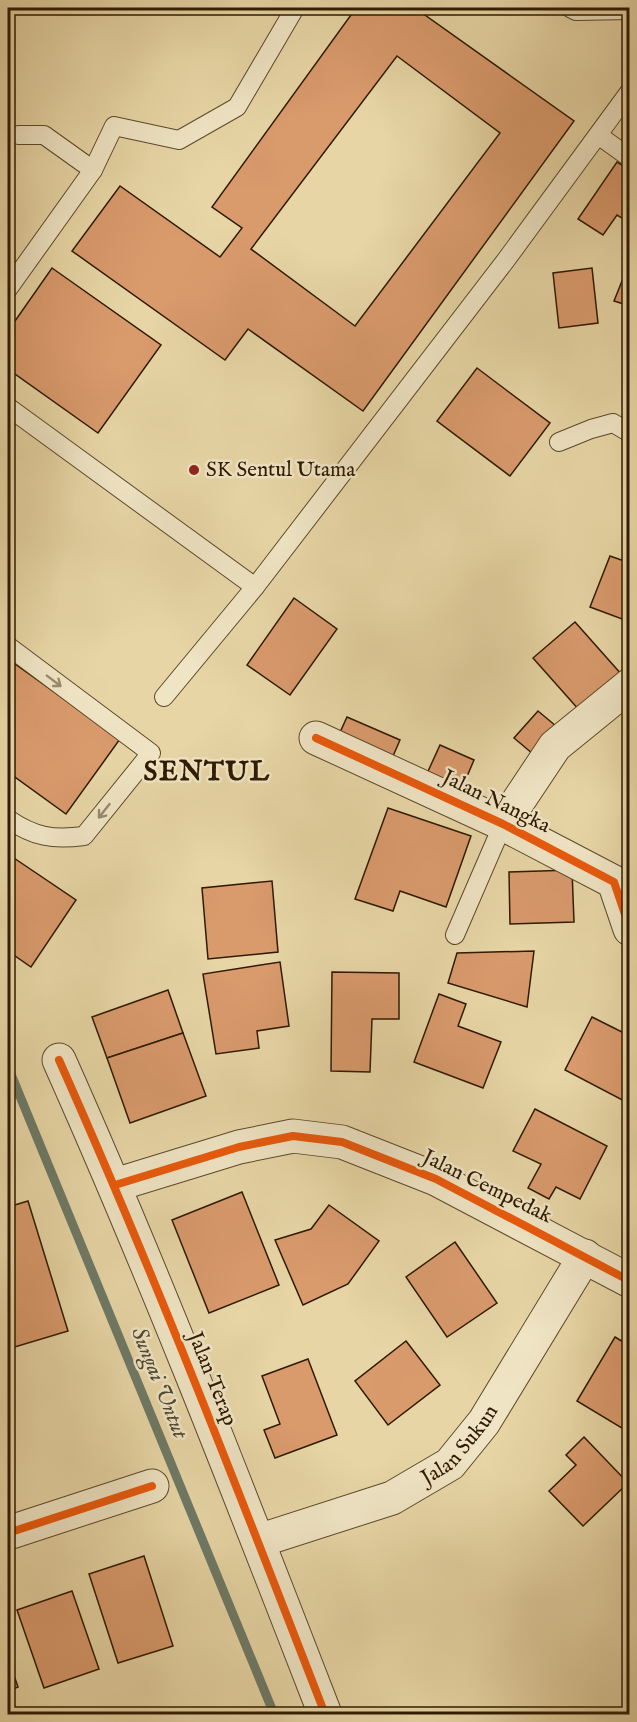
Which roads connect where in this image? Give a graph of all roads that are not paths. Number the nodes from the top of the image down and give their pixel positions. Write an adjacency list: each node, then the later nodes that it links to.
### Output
1 (295, 8): 8 (lane)
2 (570, 8): 3 (lane)
3 (630, 10)
4 (630, 91): 5 (lane)
5 (598, 135): 7 (lane); 13 (lane)
6 (11, 136): 8 (lane)
7 (630, 158)
8 (93, 170): 9 (lane)
9 (8, 289)
10 (8, 407): 13 (lane)
11 (630, 433): 12 (lane)
12 (559, 442)
13 (255, 587): 16 (lane)
14 (8, 646): 18 (lane, one-way to 18)
15 (630, 685): 19 (street)
16 (164, 697)
17 (316, 738): 19 (street, Jalan Nangka)
18 (8, 819)
19 (503, 824): 20 (street, Jalan Nangka); 21 (lane)
20 (630, 929)
21 (455, 935)
22 (59, 1060): 23 (street, Jalan Terap)
23 (115, 1185): 24 (street, Jalan Cempedak); 28 (street, Jalan Terap)
24 (585, 1256): 25 (street, Jalan Cempedak); 28 (street, Jalan Sukun)
25 (630, 1281)
26 (152, 1486): 27 (street)
27 (8, 1533)
28 (258, 1541): 29 (street, Jalan Terap)
29 (325, 1714)

